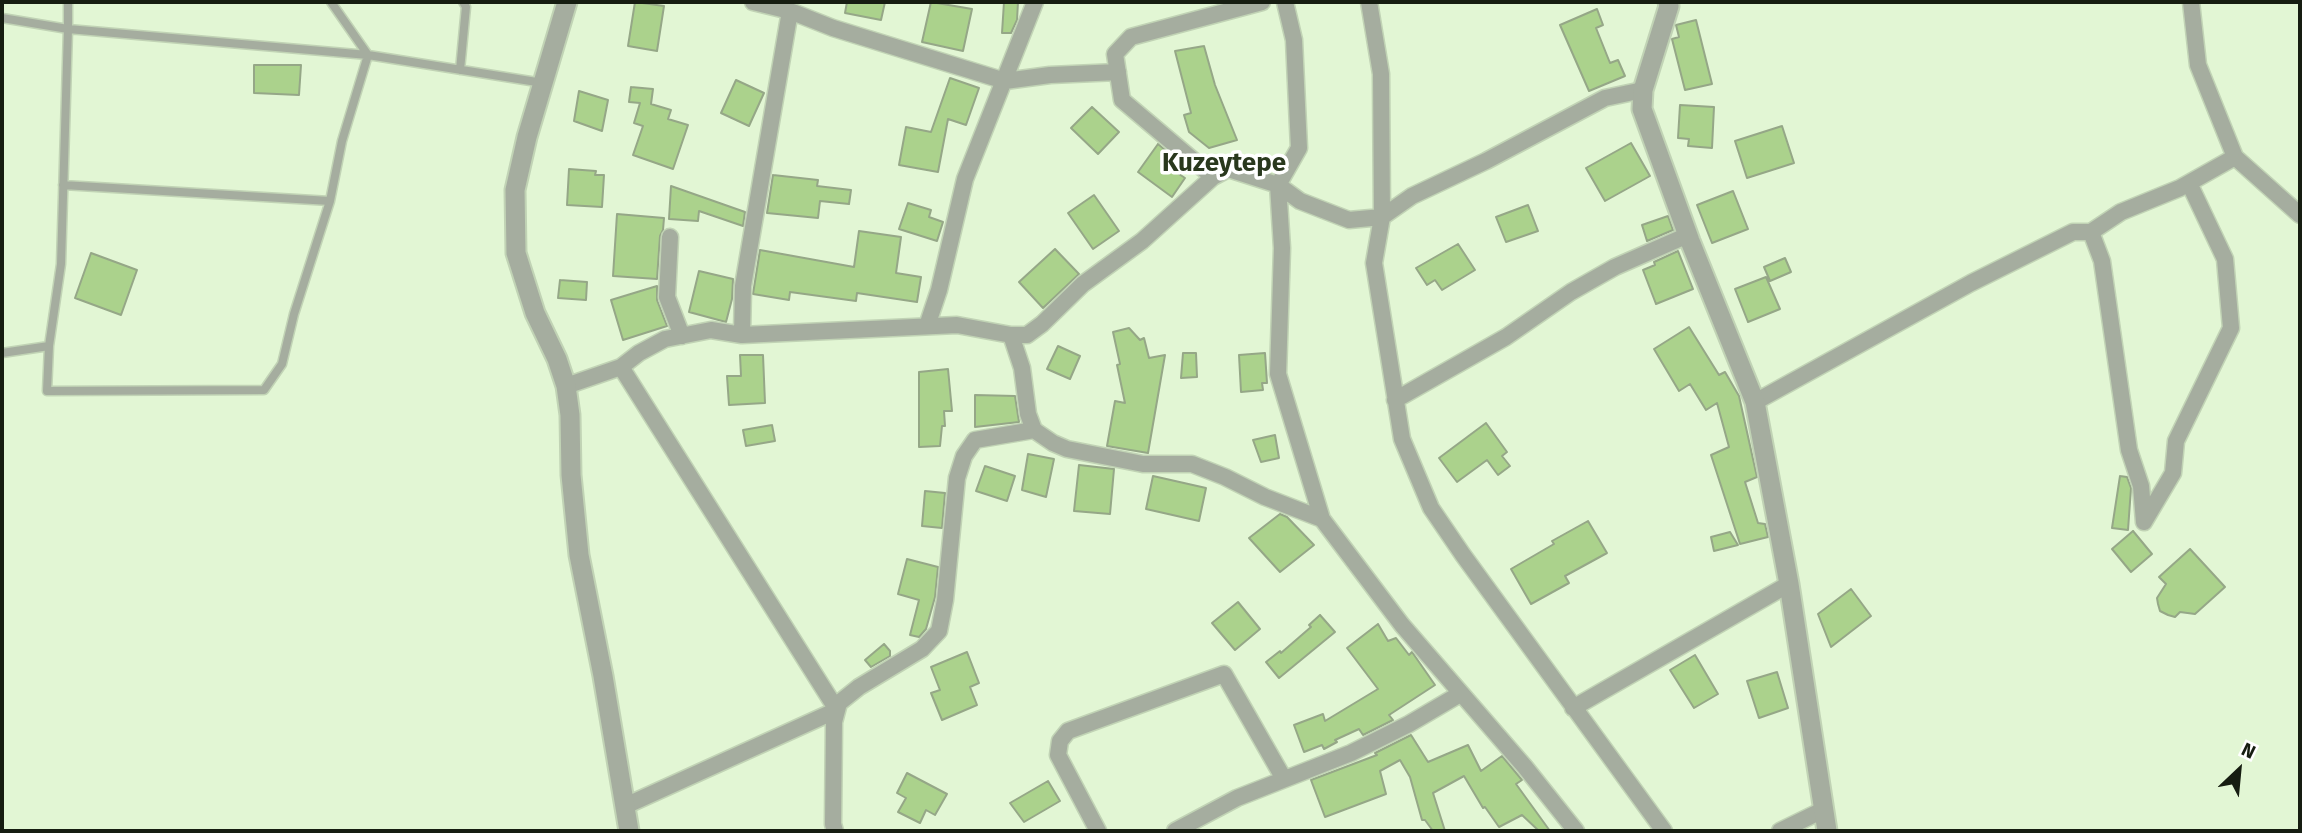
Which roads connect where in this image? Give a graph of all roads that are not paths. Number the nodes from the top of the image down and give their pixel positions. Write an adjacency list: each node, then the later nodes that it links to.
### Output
1 (68, 2): 14 (lane)
2 (331, 2): 15 (lane)
3 (463, 2): 16 (lane)
4 (567, 2): 19 (street)
5 (753, 2): 12 (street)
6 (1035, 2): 18 (street)
7 (1262, 2): 17 (street)
8 (1285, 2): 25 (street)
9 (1369, 2): 28 (street)
10 (1668, 2): 20 (street)
11 (2191, 2): 21 (street)
12 (790, 11): 18 (street); 33 (street)
13 (2, 18): 14 (lane)
14 (68, 29): 15 (lane); 24 (lane)
15 (369, 55): 16 (lane); 26 (lane)
16 (460, 70): 19 (lane)
17 (1118, 72): 18 (street); 22 (street)
18 (1005, 81): 32 (street)
19 (543, 83): 39 (street)
20 (1643, 90): 28 (street); 30 (street)
21 (2235, 157): 23 (street); 27 (street)
22 (1213, 177): 25 (street); 34 (street)
23 (2189, 183): 29 (street); 29 (street)
24 (63, 185): 26 (lane); 36 (lane)
25 (1278, 185): 28 (street); 43 (street)
26 (330, 201): 36 (lane)
27 (2300, 215)
28 (1382, 217): 40 (street)
29 (2091, 232): 41 (street)
30 (1688, 235): 40 (street); 41 (street)
31 (670, 237): 35 (street)
32 (926, 326): 33 (street); 34 (street)
33 (742, 335): 35 (street)
34 (1011, 335): 42 (street)
35 (682, 336): 38 (street)
36 (48, 346): 37 (lane)
37 (2, 353)
38 (621, 367): 39 (street); 47 (street)
39 (566, 386): 49 (street)
40 (1395, 400): 46 (street)
41 (1755, 402): 44 (street)
42 (1034, 430): 43 (street); 47 (street)
43 (1322, 519): 45 (street)
44 (1789, 584): 46 (street); 50 (street)
45 (1460, 694): 48 (street); 55 (street)
46 (1573, 708): 56 (street)
47 (837, 710): 49 (street); 52 (street)
48 (1284, 779): 53 (street); 54 (street)
49 (625, 806): 51 (street)
50 (1822, 810): 57 (street); 58 (street)
51 (629, 831)
52 (835, 831)
53 (1098, 831)
54 (1175, 831)
55 (1576, 831)
56 (1664, 831)
57 (1780, 831)
58 (1827, 831)

